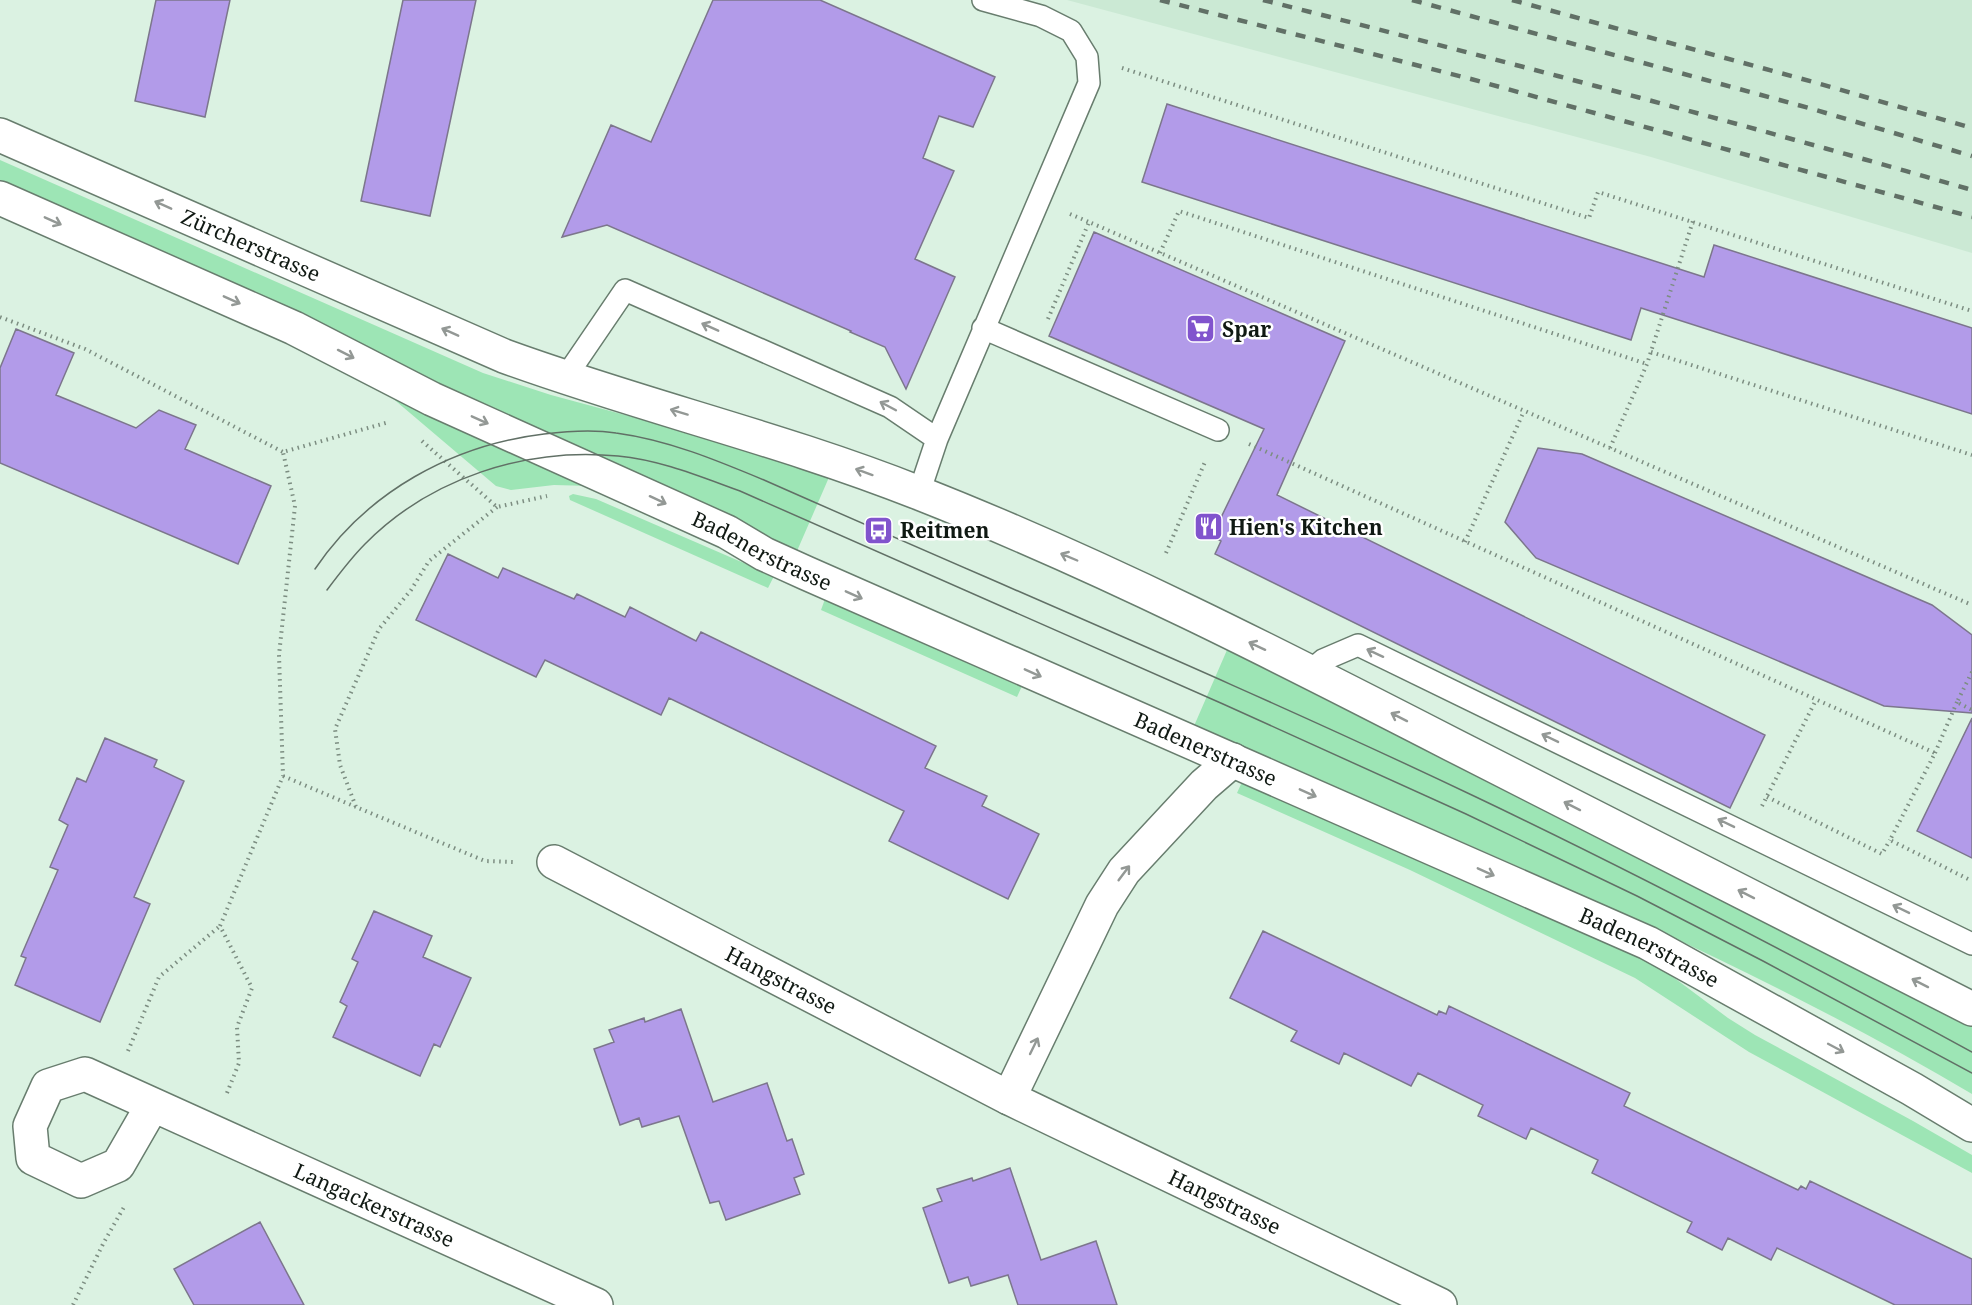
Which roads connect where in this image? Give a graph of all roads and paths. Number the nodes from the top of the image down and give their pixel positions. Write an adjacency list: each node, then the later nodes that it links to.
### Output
1 (983, 0): 2 (lane)
2 (1088, 57): 6 (path); 11 (lane)
3 (0, 135): 15 (main road, Zürcherstrasse, one-way to 3)
4 (0, 198): 36 (main road, Badenerstrasse, one-way to 36)
5 (1072, 215): 7 (path)
6 (1693, 221): 9 (path); 13 (path)
7 (1089, 222): 8 (path); 12 (path)
8 (1160, 253): 14 (path); 16 (path)
9 (1972, 311)
10 (0, 317): 22 (path)
11 (983, 328): 12 (lane); 20 (lane)
12 (1034, 350): 18 (lane)
13 (1650, 352): 14 (path); 23 (path)
14 (1647, 364): 21 (path)
15 (565, 378): 20 (lane, one-way to 15); 24 (main road, one-way to 15)
16 (1524, 411): 21 (path); 27 (path)
17 (398, 420): 22 (path)
18 (1218, 430): 27 (path); 28 (path)
19 (415, 435): 26 (path)
20 (937, 439): 24 (lane)
21 (1610, 448): 29 (path)
22 (283, 452): 37 (path)
23 (1972, 455)
24 (919, 493): 30 (main road, one-way to 24)
25 (537, 500): 26 (path)
26 (497, 507): 39 (path)
27 (1465, 542): 32 (path)
28 (1166, 553)
29 (1972, 604)
30 (1309, 672): 45 (lane, one-way to 30); 46 (main road, one-way to 30)
31 (1972, 672): 33 (path)
32 (1816, 700): 35 (path); 38 (path)
33 (1957, 702): 34 (path); 35 (path)
34 (1972, 710)
35 (1935, 753): 41 (path)
36 (1233, 760): 48 (main road, one-way to 36); 50 (main road, Badenerstrasse, one-way to 50)
37 (283, 776): 39 (path); 44 (path)
38 (1767, 797): 40 (path); 41 (path)
39 (356, 807): 42 (path)
40 (1758, 815)
41 (1890, 840): 43 (path)
42 (555, 862): 48 (main road, Hangstrasse)
43 (1972, 881)
44 (220, 926): 47 (path); 51 (path)
45 (1972, 944)
46 (1972, 1009)
47 (124, 1061)
48 (1009, 1098): 55 (main road, Hangstrasse)
49 (152, 1106): 51 (main road, Langackerstrasse)
50 (1972, 1125)
51 (212, 1133): 54 (main road, Langackerstrasse)
52 (127, 1203): 53 (path)
53 (73, 1305)
54 (596, 1305)
55 (1440, 1305)

